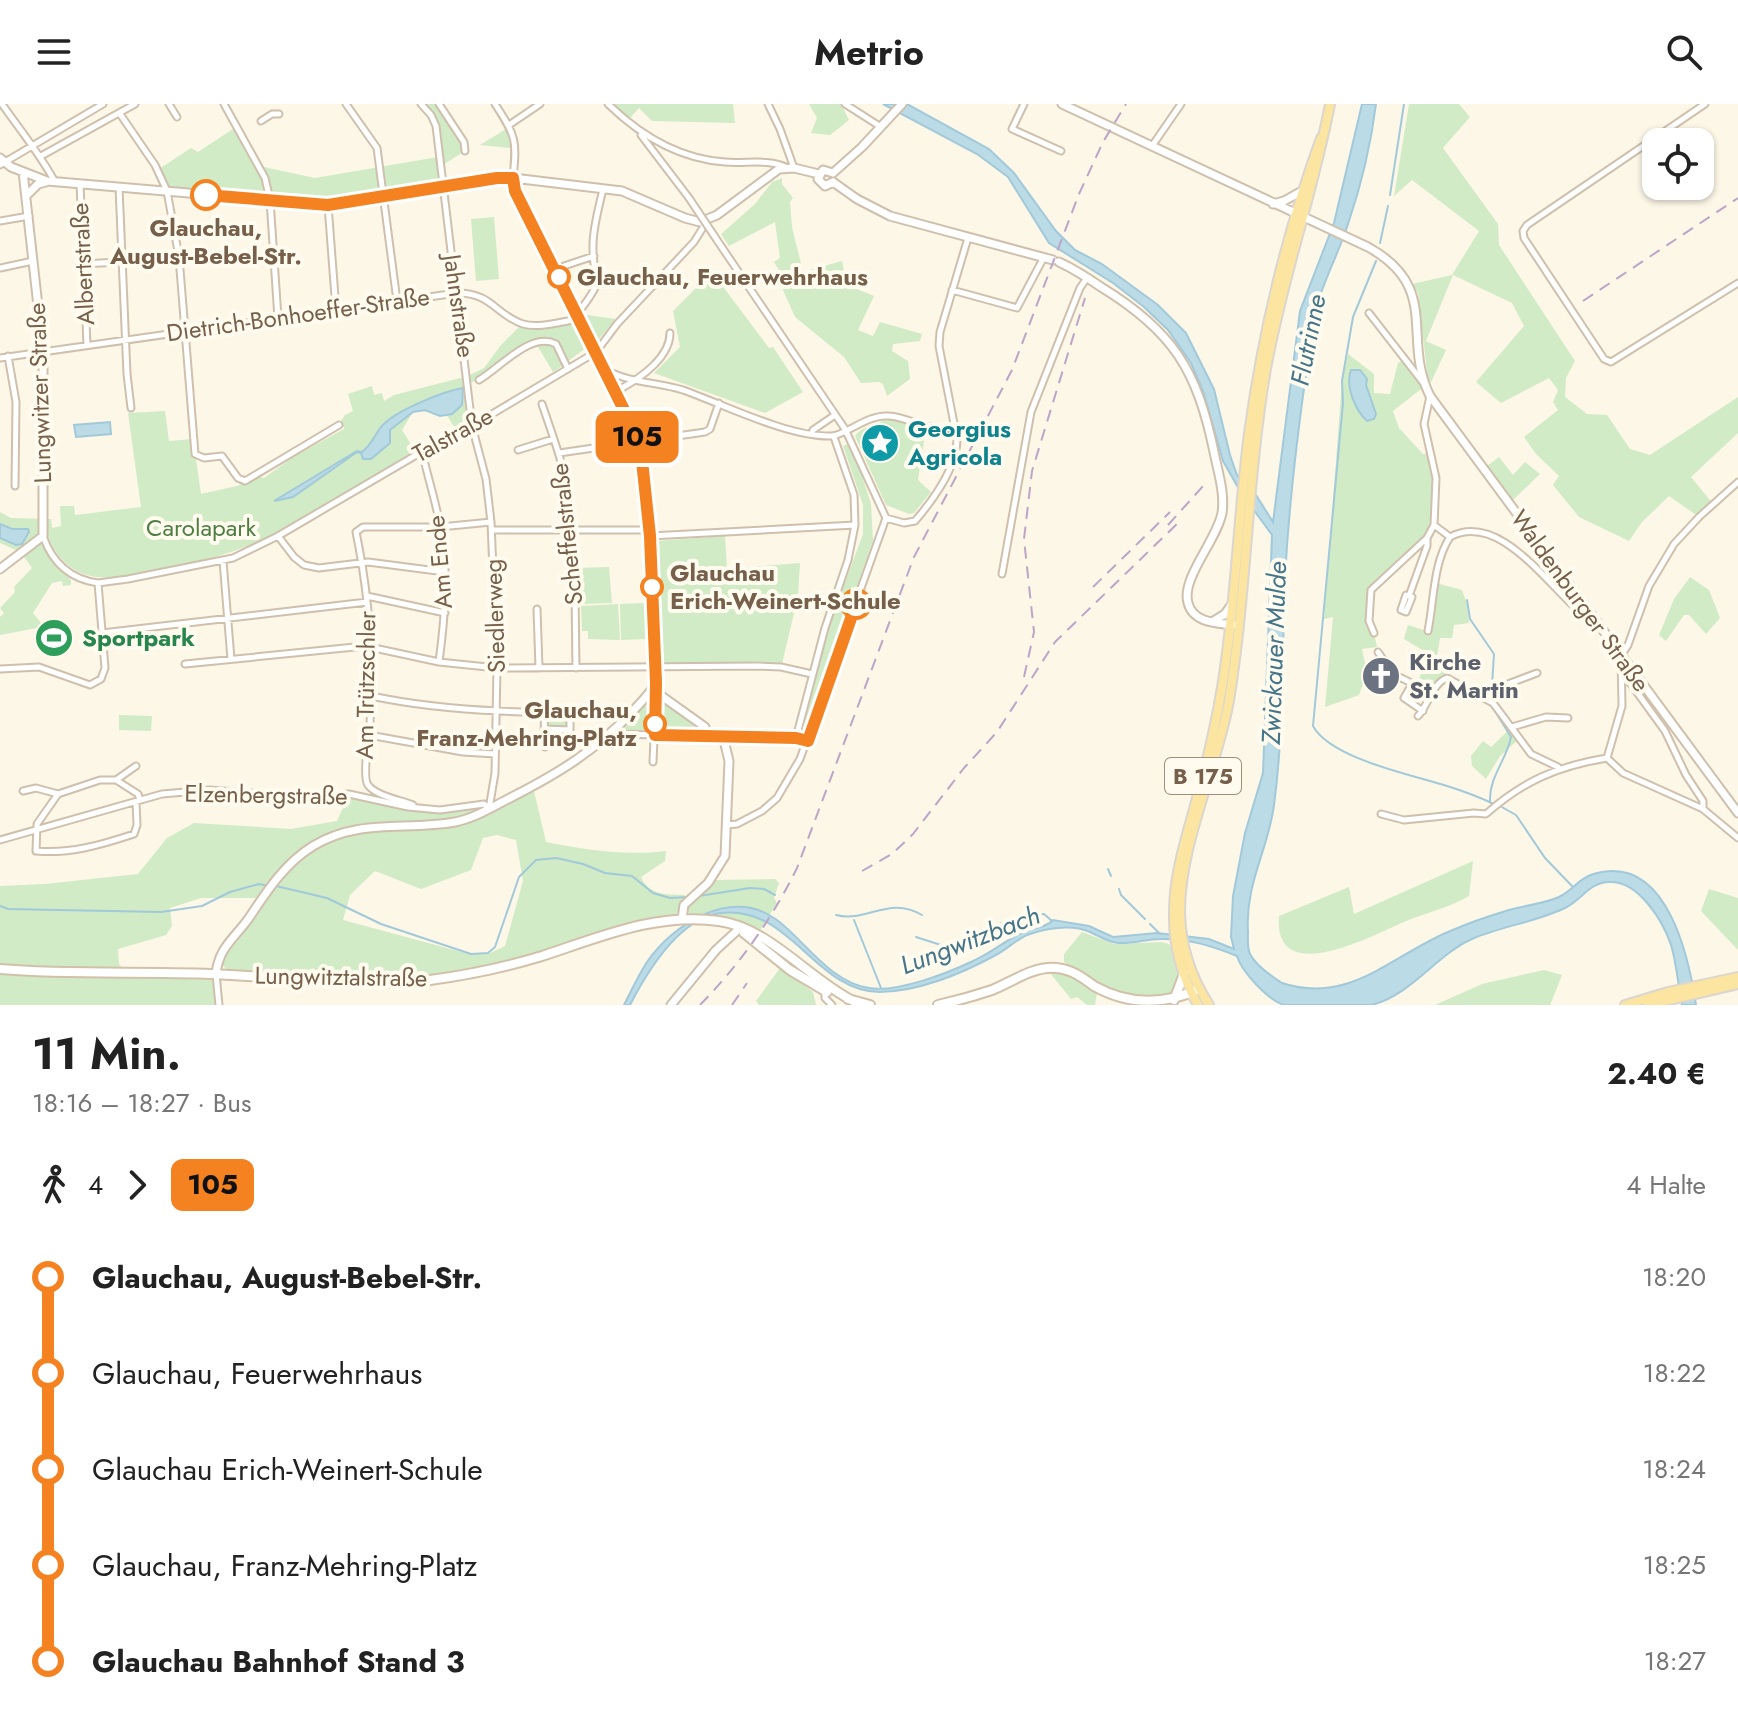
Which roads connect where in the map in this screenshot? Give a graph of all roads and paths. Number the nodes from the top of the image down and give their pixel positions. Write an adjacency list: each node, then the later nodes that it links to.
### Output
1 (2, 104): 32 (street)
2 (103, 104): 26 (street)
3 (135, 104): 20 (street)
4 (169, 104): 22 (street)
5 (224, 104): 51 (street)
6 (346, 104): 50 (street)
7 (421, 104): 45 (street, Jahnstraße)
8 (439, 104): 33 (street)
9 (495, 104): 25 (street)
10 (608, 104): 28 (street)
11 (768, 104): 30 (street)
12 (845, 104): 27 (street)
13 (902, 104): 27 (street)
14 (1024, 104): 34 (street)
15 (1062, 104): 31 (street, Waldenburger Straße)
16 (1181, 104): 31 (street)
17 (1330, 104): 23 (main road, B 175)
18 (1705, 104): 68 (street)
19 (537, 105): 25 (street)
20 (120, 114): 29 (street); 47 (street)
21 (279, 114): 24 (street)
22 (177, 117)
23 (1328, 119): 48 (main road, B 175); 55 (main road, B 175)
24 (261, 121)
25 (509, 125): 40 (street)
26 (66, 127): 29 (street); 32 (street)
27 (882, 127): 41 (street)
28 (637, 131): 37 (street); 94 (street, bridge)
29 (72, 139): 35 (street)
30 (786, 145): 37 (street); 37 (street)
31 (1152, 146): 52 (street, Waldenburger Straße)
32 (32, 148): 35 (street); 36 (street)
33 (465, 151)
34 (1061, 151)
35 (41, 156): 42 (street)
36 (2, 162): 38 (street)
37 (788, 167): 39 (street); 56 (street, Talstraße)
38 (23, 172): 42 (street); 49 (street, Lungwitzer Straße)
39 (819, 174): 41 (street); 41 (street)
40 (513, 178): 45 (street); 46 (street); 66 (street)
41 (833, 178): 58 (street)
42 (51, 182): 43 (street); 49 (street)
43 (80, 184): 44 (street); 64 (street, Albertstraße)
44 (119, 186): 47 (street); 63 (street)
45 (443, 186): 50 (street); 70 (street, Jahnstraße)
46 (603, 189): 56 (street); 59 (street)
47 (167, 191): 51 (street); 61 (street)
48 (1302, 191): 52 (street); 55 (main road, B 175)
49 (26, 196): 54 (street, Lungwitzer Straße)
50 (384, 196): 53 (street); 71 (street)
51 (270, 200): 53 (street); 75 (street)
52 (1273, 204): 55 (street, Waldenburger Straße)
53 (328, 205): 72 (street)
54 (29, 216): 57 (street); 62 (street, Lungwitzer Straße)
55 (1304, 218): 88 (street, Waldenburger Straße); 108 (main road, B 175)
56 (708, 220): 81 (street, Talstraße)
57 (0, 221)
58 (968, 238): 60 (street); 69 (street)
59 (594, 256): 66 (street); 74 (street)
60 (1044, 257): 67 (street); 69 (street)
61 (179, 259): 63 (street); 76 (street)
62 (33, 261): 65 (street); 80 (street, Lungwitzer Straße)
63 (122, 262): 64 (street); 78 (street)
64 (81, 264): 79 (street, Albertstraße)
65 (0, 268)
66 (555, 269): 74 (street)
67 (1087, 278): 125 (street); 133 (street)
68 (1738, 283)
69 (952, 290): 97 (street)
70 (457, 293): 71 (street, Dietrich-Bonhoeffer-Straße); 74 (street, Dietrich-Bonhoeffer-Straße); 96 (street, Jahnstraße)
71 (397, 301): 72 (street, Dietrich-Bonhoeffer-Straße)
72 (336, 310): 75 (street, Dietrich-Bonhoeffer-Straße)
73 (1369, 313): 88 (street, Waldenburger Straße)
74 (578, 316): 81 (street)
75 (278, 318): 76 (street, Dietrich-Bonhoeffer-Straße)
76 (184, 331): 78 (street, Dietrich-Bonhoeffer-Straße); 95 (street)
77 (670, 333): 87 (street)
78 (126, 339): 79 (street, Dietrich-Bonhoeffer-Straße); 93 (street)
79 (87, 345): 80 (street, Dietrich-Bonhoeffer-Straße)
80 (43, 351): 82 (street, Dietrich-Bonhoeffer-Straße); 117 (street, Lungwitzer Straße)
81 (596, 352): 84 (street, Talstraße); 85 (street)
82 (8, 356): 83 (street, Dietrich-Bonhoeffer-Straße); 107 (street)
83 (0, 358)
84 (568, 369): 86 (street); 96 (street, Talstraße)
85 (605, 370): 87 (street); 90 (street)
86 (479, 380)
87 (635, 380): 90 (street); 91 (street)
88 (1425, 386): 89 (street, Waldenburger Straße)
89 (1430, 396): 112 (street); 135 (street, Waldenburger Straße)
90 (620, 398): 102 (street)
91 (719, 403): 99 (street); 102 (street)
92 (542, 404): 101 (street, Scheffelstraße)
93 (131, 408)
94 (835, 415): 98 (street); 99 (street)
95 (339, 425)
96 (472, 426): 110 (street, Siedlerweg); 118 (street, Talstraße)
97 (955, 427): 98 (street); 109 (street)
98 (845, 429): 100 (street); 109 (street)
99 (812, 433): 100 (street)
100 (834, 437): 111 (street)
101 (553, 439): 103 (street); 104 (street, Scheffelstraße)
102 (640, 442): 104 (street); 116 (street)
103 (518, 450)
104 (559, 453): 115 (street, Scheffelstraße)
105 (425, 464): 113 (street, Am Ende)
106 (1738, 482): 141 (street)
107 (15, 486)
108 (1246, 502): 129 (main road, B 175); 134 (main road, B 175)
109 (886, 518): 171 (street)
110 (491, 522): 113 (street); 114 (street, Siedlerweg)
111 (855, 525): 116 (street); 152 (street)
112 (1434, 525): 119 (street); 120 (street)
113 (440, 527): 122 (street, Am Trützschler); 124 (street, Am Ende)
114 (492, 530): 115 (street); 146 (street, Siedlerweg)
115 (572, 531): 116 (street); 148 (street, Scheffelstraße)
116 (649, 533): 145 (street)
117 (43, 536): 123 (street); 126 (street)
118 (278, 536): 121 (street, Talstraße); 122 (street)
119 (1450, 537): 135 (street); 136 (street)
120 (1427, 538): 127 (street); 138 (street)
121 (223, 561): 126 (street, Talstraße); 132 (street)
122 (363, 563): 124 (street); 128 (street, Am Trützschler)
123 (0, 569)
124 (445, 572): 131 (street, Am Ende)
125 (1002, 574)
126 (98, 583): 137 (street)
127 (1409, 596)
128 (367, 599): 131 (street); 132 (street); 139 (street, Am Trützschler)
129 (1233, 602): 133 (street); 134 (main road, B 175)
130 (537, 609): 147 (street)
131 (445, 613): 143 (street, Am Ende)
132 (227, 617): 137 (street); 142 (street)
133 (1212, 622): 134 (street)
134 (1236, 625): 193 (main road, B 175)
135 (1598, 626): 141 (street, Waldenburger Straße)
136 (1428, 631)
137 (102, 633): 149 (street)
138 (1374, 633)
139 (370, 647): 142 (street); 143 (street); 156 (street, Am Trützschler)
140 (1378, 652): 153 (street)
141 (1621, 656): 150 (street); 185 (street, Waldenburger Straße)
142 (231, 659): 144 (street)
143 (439, 662): 146 (street)
144 (185, 664)
145 (655, 667): 148 (street); 152 (street); 154 (street)
146 (497, 668): 147 (street); 158 (street, Siedlerweg)
147 (539, 668): 148 (street)
148 (576, 668)
149 (0, 669)
150 (1622, 671): 174 (street); 184 (street)
151 (1537, 673): 157 (street)
152 (812, 674): 170 (street)
153 (1412, 684): 155 (street); 155 (street)
154 (652, 693): 159 (street); 167 (street); 168 (street)
155 (1432, 693): 157 (street)
156 (371, 696): 158 (street); 166 (street, Am Trützschler)
157 (1493, 703): 163 (street)
158 (496, 712): 160 (street); 173 (street, Siedlerweg)
159 (631, 712): 161 (street); 165 (street)
160 (544, 713): 161 (street); 164 (street)
161 (570, 713): 164 (street)
162 (1568, 718): 163 (street)
163 (1512, 727): 177 (street)
164 (544, 729): 172 (street)
165 (612, 734): 167 (street); 183 (street)
166 (369, 735): 173 (street); 182 (street, Am Trützschler)
167 (655, 735): 168 (street); 175 (street)
168 (707, 736): 169 (street)
169 (723, 736): 170 (street); 187 (street)
170 (796, 738): 171 (street)
171 (808, 741): 187 (street)
172 (545, 747)
173 (495, 754): 183 (street, Siedlerweg)
174 (1607, 758): 177 (street); 184 (street)
175 (653, 762)
176 (136, 766): 178 (street)
177 (1559, 768): 186 (street)
178 (116, 780): 180 (street); 181 (street)
179 (23, 791): 180 (street)
180 (58, 794): 188 (street)
181 (138, 801): 182 (street, Elzenbergstraße); 188 (street, Elzenbergstraße); 188 (street)
182 (421, 808): 183 (street, Elzenbergstraße)
183 (489, 809): 196 (street)
184 (1703, 809): 189 (street)
185 (1738, 813)
186 (1381, 814)
187 (727, 825): 191 (street)
188 (34, 831): 190 (street, Elzenbergstraße)
189 (1738, 838)
190 (0, 840)
191 (686, 919): 192 (main road, Lungwitztalstraße); 196 (main road, Lungwitztalstraße)
192 (740, 928): 200 (main road); 202 (main road); 205 (street)
193 (1180, 948): 195 (main road, B 175); 199 (main road, B 175)
194 (0, 969): 196 (main road, Lungwitztalstraße)
195 (1184, 973): 199 (main road, B 175); 201 (main road)
196 (216, 974): 204 (street)
197 (1738, 977): 203 (main road)
198 (1738, 984): 203 (main road)
199 (1196, 990): 201 (main road); 209 (main road, B 175); 210 (main road, B 175)
200 (825, 992): 202 (main road); 206 (street)
201 (1174, 1000): 208 (main road)
202 (853, 1001): 207 (main road)
203 (1650, 1002): 211 (main road)
204 (219, 1005)
205 (671, 1005)
206 (832, 1005)
207 (870, 1005)
208 (940, 1005)
209 (1198, 1005)
210 (1209, 1005)
211 (1625, 1005)

